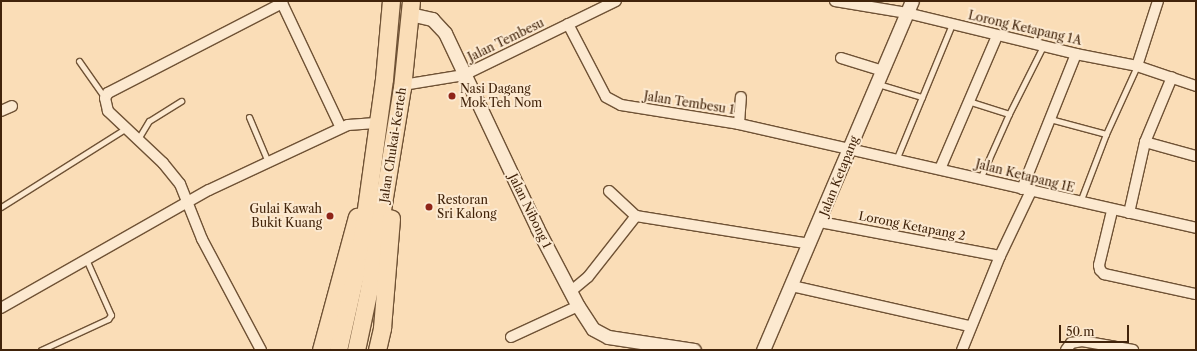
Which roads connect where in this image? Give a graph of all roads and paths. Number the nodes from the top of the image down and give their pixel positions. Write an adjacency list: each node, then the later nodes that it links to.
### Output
1 (391, 1): 33 (highway, Jalan Chukai-Kerteh)
2 (616, 1): 9 (street, Jalan Tembesu)
3 (835, 1): 8 (street)
4 (912, 1): 8 (street, Jalan Ketapang)
5 (1158, 1): 16 (street)
6 (281, 2): 25 (street); 35 (street)
7 (411, 7): 18 (street, Jalan Nibong 1); 22 (highway, Jalan Chukai-Kerteh)
8 (907, 13): 11 (street, Lorong Ketapang 1A); 17 (street, Jalan Ketapang)
9 (568, 24): 18 (street, Jalan Tembesu); 34 (street, Jalan Tembesu 1)
10 (950, 29): 24 (lane)
11 (998, 36): 12 (street, Lorong Ketapang 1A); 27 (street)
12 (1043, 46): 13 (street, Lorong Ketapang 1A); 30 (lane)
13 (1076, 54): 16 (street, Lorong Ketapang 1A); 32 (street)
14 (841, 58): 17 (street)
15 (79, 60): 25 (lane)
16 (1137, 66): 19 (street, Lorong Ketapang 1A); 37 (lane)
17 (882, 71): 20 (street, Jalan Ketapang)
18 (464, 75): 22 (street, Jalan Tembesu); 61 (street, Jalan Nibong 1)
19 (1172, 77): 21 (street, Lorong Ketapang 1A); 39 (street)
20 (878, 84): 24 (lane); 40 (street, Jalan Ketapang)
21 (1196, 86)
22 (402, 87): 71 (highway, Jalan Chukai-Kerteh); 72 (highway)
23 (741, 97): 34 (street)
24 (922, 97): 42 (lane)
25 (105, 98): 36 (street)
26 (181, 101): 38 (lane)
27 (968, 101): 30 (lane); 45 (street)
28 (12, 106): 29 (street)
29 (1, 111)
30 (1009, 114): 46 (lane)
31 (249, 117): 44 (lane)
32 (1050, 119): 37 (lane); 47 (street)
33 (379, 123): 35 (street); 43 (highway, Jalan Chukai-Kerteh)
34 (739, 124): 40 (street, Jalan Tembesu 1)
35 (341, 128): 44 (street)
36 (125, 129): 38 (street); 51 (lane)
37 (1106, 134): 50 (lane)
38 (138, 139): 49 (street)
39 (1145, 142): 41 (street); 53 (street)
40 (848, 151): 42 (street, Jalan Ketapang 1E); 55 (street, Jalan Ketapang)
41 (1196, 156)
42 (896, 160): 45 (street, Jalan Ketapang 1E)
43 (373, 161): 69 (highway); 70 (highway, Jalan Chukai-Kerteh)
44 (268, 162): 49 (street)
45 (940, 169): 46 (street, Jalan Ketapang 1E)
46 (980, 179): 47 (street, Jalan Ketapang 1E)
47 (1026, 190): 50 (street, Jalan Ketapang 1E); 58 (street)
48 (609, 191): 54 (street)
49 (187, 203): 59 (street); 68 (street)
50 (1080, 203): 52 (street, Jalan Ketapang 1E)
51 (1, 207)
52 (1112, 211): 53 (street, Jalan Ketapang 1E); 62 (street)
53 (1129, 213): 56 (street, Jalan Ketapang 1E)
54 (636, 216): 57 (street); 61 (street)
55 (820, 222): 57 (street, Jalan Ketapang); 58 (street, Lorong Ketapang 2)
56 (1196, 228)
57 (810, 244): 60 (street, Jalan Ketapang)
58 (1000, 256): 65 (street)
59 (86, 259): 64 (street); 67 (lane)
60 (792, 286): 65 (street); 74 (street, Jalan Ketapang)
61 (570, 292): 63 (street, Jalan Nibong 1)
62 (1196, 294)
63 (578, 306): 66 (street); 73 (street, Jalan Nibong 1)
64 (1, 308)
65 (970, 326): 75 (street)
66 (511, 337)
67 (41, 350)
68 (261, 350)
69 (321, 350)
70 (338, 350)
71 (356, 350)
72 (377, 350)
73 (693, 350)
74 (763, 350)
75 (962, 350)
76 (1066, 350): 77 (street)
77 (1133, 350)

